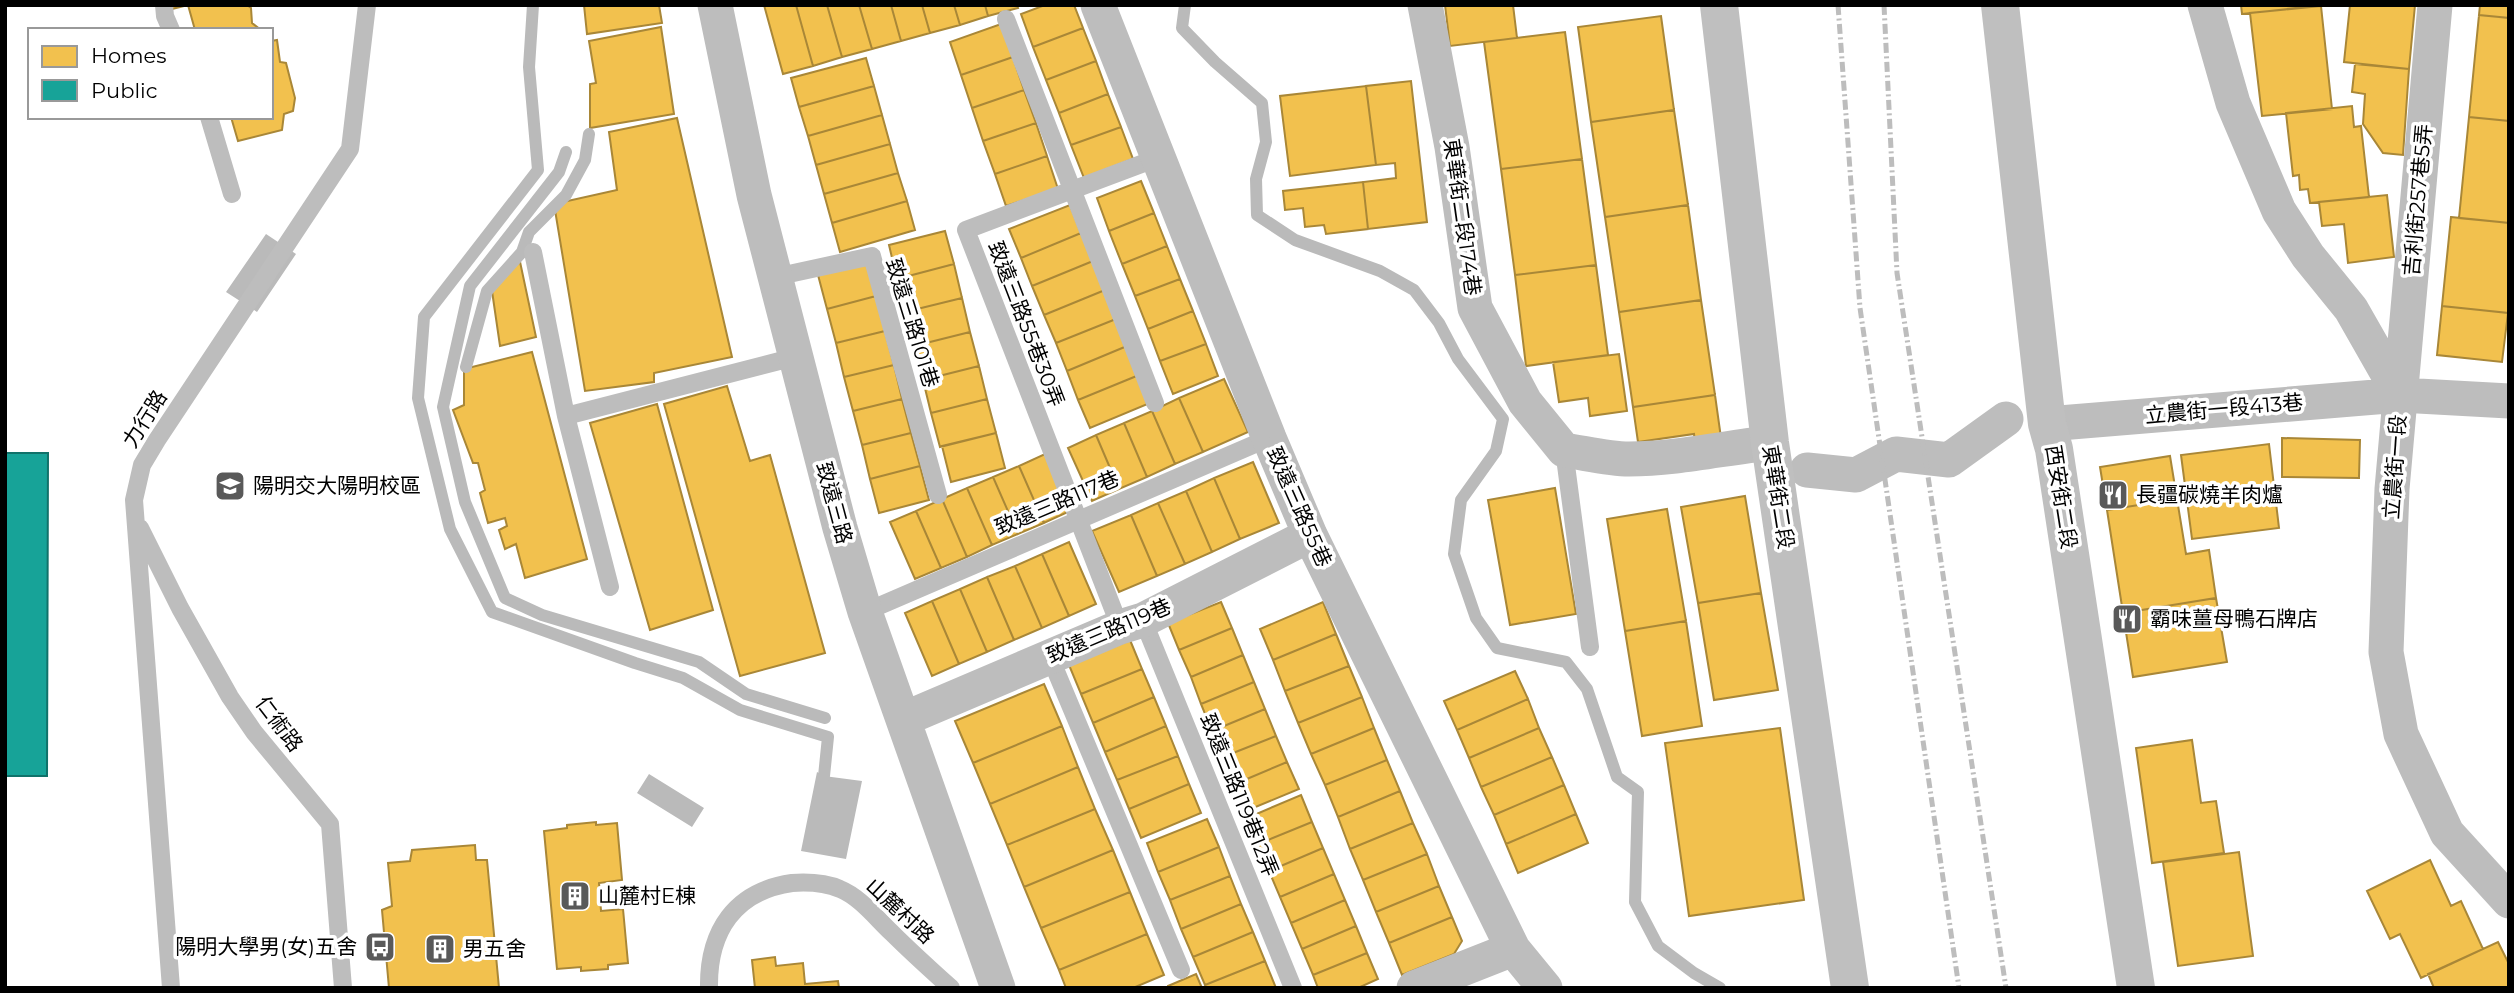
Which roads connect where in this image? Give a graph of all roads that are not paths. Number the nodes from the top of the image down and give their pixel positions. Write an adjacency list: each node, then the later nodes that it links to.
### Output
1 (164, 5): 11 (lane)
2 (367, 5): 30 (lane, 力行路)
3 (715, 5): 17 (street, 致遠三路)
4 (1098, 5): 13 (street, 致遠三路55巷)
5 (1425, 5): 27 (street, 東華街二段174巷)
6 (1718, 5): 26 (street, 東華街二段)
7 (2000, 5): 24 (street, 西安街二段)
8 (2205, 5): 19 (street, 立農街一段)
9 (2435, 5): 19 (street, 吉利街257巷5弄)
10 (1006, 19): 14 (lane)
11 (171, 28)
12 (210, 119): 15 (lane)
13 (1160, 157): 14 (lane, 致遠三路55巷30弄); 25 (street, 致遠三路55巷)
14 (1072, 191): 21 (lane); 31 (lane, 致遠三路55巷30弄)
15 (232, 194)
16 (533, 252): 22 (lane)
17 (775, 277): 18 (street, 致遠三路); 29 (lane, 致遠三路101巷)
18 (795, 357): 22 (lane); 34 (street, 致遠三路)
19 (2400, 395): 20 (street, 立農街一段413巷); 24 (street, 立農街一段413巷); 39 (street, 立農街一段)
20 (2509, 401)
21 (1154, 403)
22 (566, 416): 33 (lane)
23 (2006, 419): 28 (street)
24 (2047, 424): 51 (street, 西安街二段)
25 (1269, 438): 31 (lane, 致遠三路117巷); 32 (street, 致遠三路55巷)
26 (1770, 443): 27 (street); 50 (street, 東華街二段)
27 (1564, 450): 36 (lane)
28 (1807, 470)
29 (938, 495)
30 (136, 519): 42 (lane, 力行路); 43 (lane, 仁術路)
31 (1077, 519): 34 (lane, 致遠三路117巷); 35 (lane, 致遠三路55巷30弄)
32 (1310, 535): 35 (street, 致遠三路119巷); 40 (street, 致遠三路55巷)
33 (610, 587)
34 (865, 612): 38 (street, 致遠三路)
35 (1131, 623): 37 (street, 致遠三路119巷); 47 (lane, 致遠三路119巷12弄)
36 (1590, 647)
37 (1051, 657): 38 (street, 致遠三路119巷); 41 (lane)
38 (904, 719): 46 (street, 致遠三路)
39 (2509, 901)
40 (1513, 949): 48 (street); 49 (street, 致遠三路55巷)
41 (1181, 970)
42 (171, 988)
43 (343, 988)
44 (709, 988): 45 (lane, 山麓村路)
45 (951, 988)
46 (998, 988)
47 (1293, 988)
48 (1414, 988)
49 (1545, 988)
50 (1850, 988)
51 (2136, 988)

